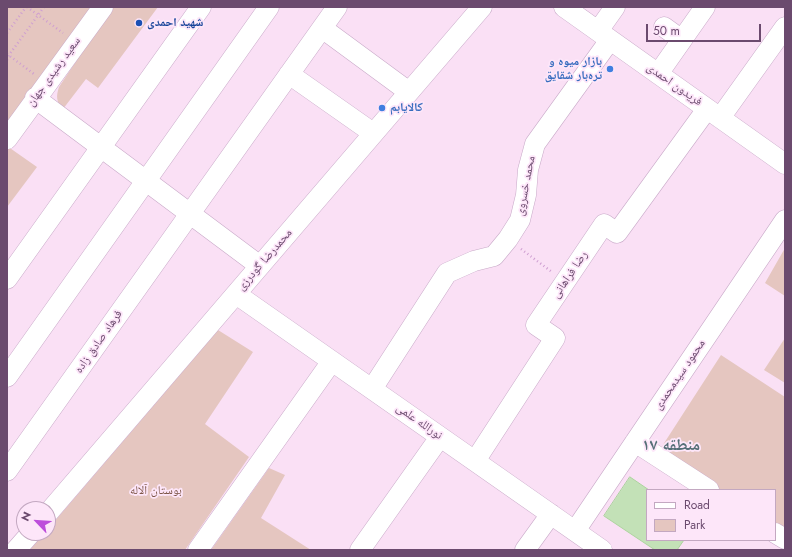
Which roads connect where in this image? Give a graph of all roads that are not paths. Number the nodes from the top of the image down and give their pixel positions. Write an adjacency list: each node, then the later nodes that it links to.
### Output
1 (103, 7): 16 (street, سعید رشیدی جهان)
2 (201, 7): 21 (street)
3 (269, 7): 23 (street)
4 (337, 7): 11 (street, فرهاد صادق زاده)
5 (482, 7): 17 (street, محمدرضا گودرزی)
6 (564, 7): 12 (street, فریدون احمدی)
7 (614, 7): 12 (street, محمد خسروی)
8 (705, 7): 13 (street)
9 (664, 27): 13 (street)
10 (785, 27): 18 (street)
11 (322, 28): 14 (street, فرهاد صادق زاده); 17 (street)
12 (604, 36): 15 (street, فریدون احمدی); 31 (street, محمد خسروی)
13 (682, 40): 15 (street)
14 (289, 74): 19 (street); 24 (street, فرهاد صادق زاده)
15 (658, 74): 18 (street, فریدون احمدی)
16 (41, 91): 20 (street, سعید رشیدی جهان); 21 (street)
17 (409, 92): 19 (street, محمدرضا گودرزی)
18 (714, 113): 22 (street, فریدون احمدی); 34 (street, رضا فراهانی)
19 (373, 134): 26 (street, محمدرضا گودرزی)
20 (7, 139)
21 (102, 146): 23 (street); 27 (street)
22 (784, 162)
23 (147, 180): 24 (street); 30 (street)
24 (190, 213): 26 (street); 35 (street, فرهاد صادق زاده)
25 (785, 220): 33 (street, محمود سیدمحمدی)
26 (260, 266): 28 (street, محمدرضا گودرزی)
27 (7, 279)
28 (236, 294): 29 (street, نورالله علمی); 37 (street, محمدرضا گودرزی)
29 (332, 361): 31 (street, نورالله علمی); 44 (street)
30 (7, 377)
31 (372, 389): 32 (street, نورالله علمی)
32 (440, 437): 34 (street, نورالله علمی); 45 (street)
33 (635, 442): 36 (street); 39 (street, محمود سیدمحمدی)
34 (475, 461): 38 (street, نورالله علمی)
35 (7, 471)
36 (707, 489)
37 (56, 504)
38 (551, 514): 39 (street, نورالله علمی); 46 (street)
39 (575, 531): 47 (street, نورالله علمی)
40 (776, 533): 41 (street)
41 (785, 539)
42 (24, 541): 43 (street)
43 (16, 550)
44 (198, 550)
45 (360, 550)
46 (525, 550)
47 (602, 550)

